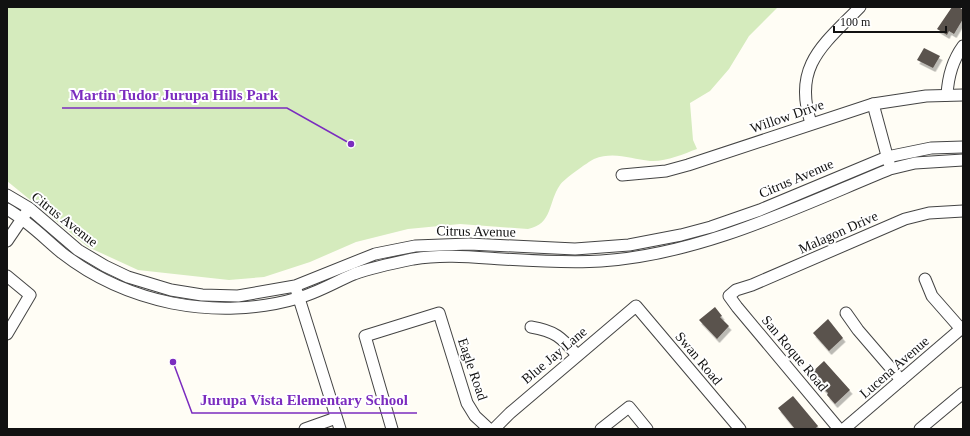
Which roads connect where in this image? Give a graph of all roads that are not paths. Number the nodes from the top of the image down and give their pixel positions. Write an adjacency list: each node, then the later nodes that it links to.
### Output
1 (860, 7): 6 (street)
2 (963, 46): 3 (street)
3 (947, 95): 4 (street, Willow Drive); 5 (street, Willow Drive)
4 (963, 95)
5 (873, 104): 6 (street, Willow Drive); 8 (street)
6 (811, 123): 11 (street, Willow Drive)
7 (963, 147): 8 (street, Citrus Avenue)
8 (887, 157): 10 (street); 20 (street, Citrus Avenue)
9 (963, 160): 10 (street, Citrus Avenue)
10 (890, 169): 22 (street, Citrus Avenue)
11 (622, 175)
12 (7, 195): 13 (street, Citrus Avenue)
13 (29, 208): 16 (street); 20 (street, Citrus Avenue)
14 (7, 209): 16 (street, Citrus Avenue)
15 (963, 211): 21 (street, Malagon Drive)
16 (22, 219): 17 (street); 22 (street, Citrus Avenue)
17 (7, 241)
18 (7, 276): 27 (street)
19 (925, 279): 26 (street)
20 (295, 286): 22 (street)
21 (729, 296): 39 (street, San Roque Road)
22 (299, 298): 31 (street)
23 (636, 306): 28 (street, Blue Jay Lane); 38 (street, Swan Road)
24 (846, 312): 29 (street)
25 (531, 327): 28 (street)
26 (962, 328): 29 (street, Lucena Avenue)
27 (7, 334)
28 (578, 355): 35 (street, Blue Jay Lane)
29 (901, 380): 40 (street, Lucena Avenue)
30 (963, 393): 41 (street)
31 (338, 424): 32 (street)
32 (306, 429)
33 (392, 429): 34 (street, Eagle Road)
34 (489, 429)
35 (494, 429)
36 (601, 429): 37 (street)
37 (647, 429)
38 (740, 429)
39 (839, 429)
40 (844, 429)
41 (920, 429)

